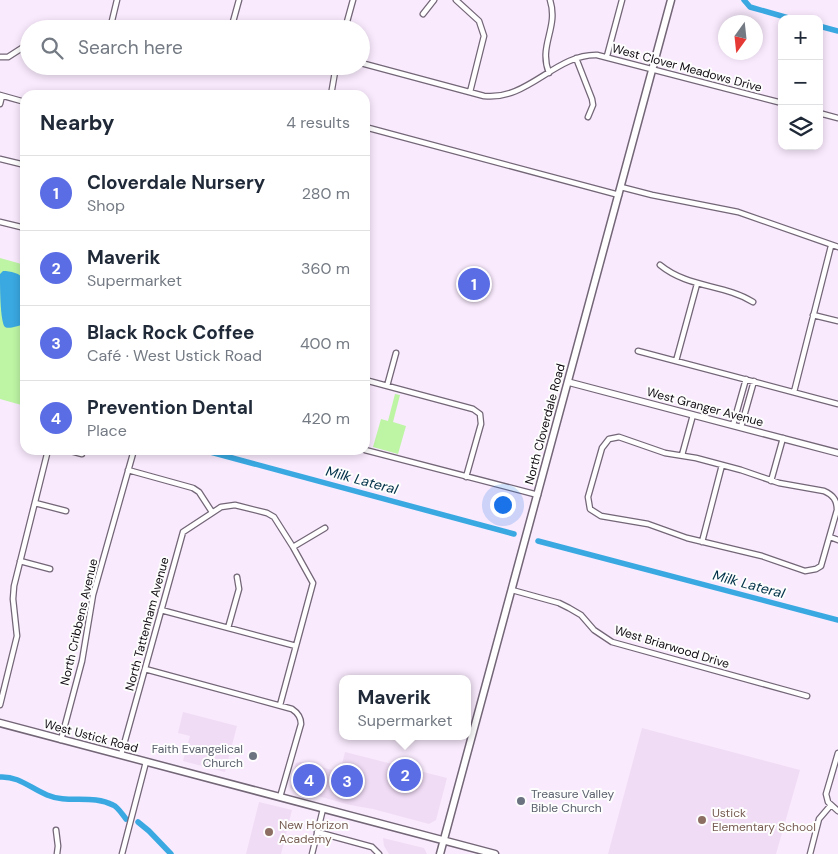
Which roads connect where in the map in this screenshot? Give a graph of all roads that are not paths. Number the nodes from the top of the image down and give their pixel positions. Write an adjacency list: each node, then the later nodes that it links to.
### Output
1 (117, 0): 10 (street)
2 (239, 0): 11 (street)
3 (353, 0): 12 (street)
4 (434, 0): 9 (street)
5 (456, 0): 22 (street)
6 (550, 0): 19 (street)
7 (622, 0): 14 (street)
8 (671, 0): 18 (main road, North Cloverdale Road)
9 (423, 14)
10 (112, 20)
11 (233, 20)
12 (347, 20)
13 (20, 49): 15 (street)
14 (607, 56): 16 (street, West Clover Meadows Drive); 18 (street, West Clover Meadows Drive)
15 (0, 57)
16 (576, 58): 19 (street, West Clover Meadows Drive); 28 (street)
17 (370, 65): 22 (street, West Clover Meadows Drive)
18 (652, 68): 25 (street, West Clover Meadows Drive); 33 (main road, North Cloverdale Road)
19 (549, 73): 22 (street, West Clover Meadows Drive)
20 (334, 75): 21 (street)
21 (332, 90)
22 (470, 92)
23 (1, 95): 24 (street); 26 (street)
24 (20, 101)
25 (778, 102)
26 (0, 104)
27 (823, 114): 29 (street)
28 (588, 117)
29 (838, 118)
30 (370, 128): 34 (street)
31 (0, 159): 32 (street)
32 (20, 164)
33 (621, 187): 34 (main road, North Cloverdale Road); 37 (street)
34 (619, 194): 50 (main road, North Cloverdale Road)
35 (0, 222): 36 (street)
36 (20, 227)
37 (831, 246): 38 (street); 42 (street)
38 (838, 247)
39 (660, 265): 40 (street)
40 (697, 284): 41 (street); 46 (street)
41 (753, 302)
42 (813, 315): 43 (street); 52 (street)
43 (838, 322)
44 (638, 351): 46 (street)
45 (396, 353): 51 (street)
46 (676, 361): 47 (street)
47 (746, 379): 49 (street); 55 (street)
48 (370, 381): 51 (street)
49 (754, 381): 52 (street); 56 (street)
50 (568, 382): 54 (street, West Granger Avenue); 67 (main road, North Cloverdale Road)
51 (387, 386): 65 (street)
52 (794, 392): 53 (street)
53 (838, 404)
54 (693, 415): 55 (street, West Granger Avenue); 62 (street)
55 (733, 425): 56 (street, West Granger Avenue)
56 (741, 427): 57 (street, West Granger Avenue)
57 (783, 438): 59 (street, West Granger Avenue); 66 (street)
58 (370, 451): 65 (street)
59 (838, 453)
60 (47, 455): 68 (street)
61 (132, 455): 64 (street, North Cribbens Avenue)
62 (682, 456): 63 (street); 74 (street)
63 (722, 465): 66 (street); 74 (street)
64 (128, 470): 70 (street); 88 (street, North Cribbens Avenue)
65 (466, 477): 67 (street)
66 (771, 481): 72 (street)
67 (538, 495): 79 (main road, North Cloverdale Road)
68 (35, 503): 69 (street); 76 (street)
69 (66, 511)
70 (212, 512): 75 (street, North Tattenham Avenue); 80 (street, North Tattenham Avenue)
71 (325, 528): 75 (street)
72 (830, 538): 73 (street); 74 (street)
73 (838, 540)
74 (702, 542)
75 (293, 547): 82 (street, North Tattenham Avenue)
76 (20, 561): 77 (street); 85 (street)
77 (50, 569)
78 (237, 577): 81 (street)
79 (512, 590): 84 (street, West Briarwood Drive); 98 (main road, North Cloverdale Road)
80 (161, 610): 81 (street); 83 (street, North Tattenham Avenue)
81 (228, 628): 82 (street)
82 (296, 646): 86 (street, North Tattenham Avenue)
83 (145, 669): 86 (street); 90 (street, North Tattenham Avenue)
84 (806, 696)
85 (0, 705)
86 (280, 705): 92 (street)
87 (0, 724): 88 (main road, West Ustick Road)
88 (61, 740): 90 (main road, West Ustick Road)
89 (838, 753): 93 (street)
90 (122, 755): 91 (main road, West Ustick Road)
91 (146, 762): 92 (main road, West Ustick Road); 100 (street)
92 (280, 797): 94 (main road, West Ustick Road)
93 (831, 806): 95 (street); 105 (street)
94 (323, 809): 97 (street); 98 (main road, West Ustick Road)
95 (838, 811)
96 (56, 830): 99 (street)
97 (318, 832): 101 (street); 102 (street)
98 (444, 840): 103 (main road, North Cloverdale Road); 104 (main road, West Ustick Road)
99 (57, 854)
100 (122, 854)
101 (312, 854)
102 (379, 854)
103 (440, 854)
104 (495, 854)
105 (810, 854)

